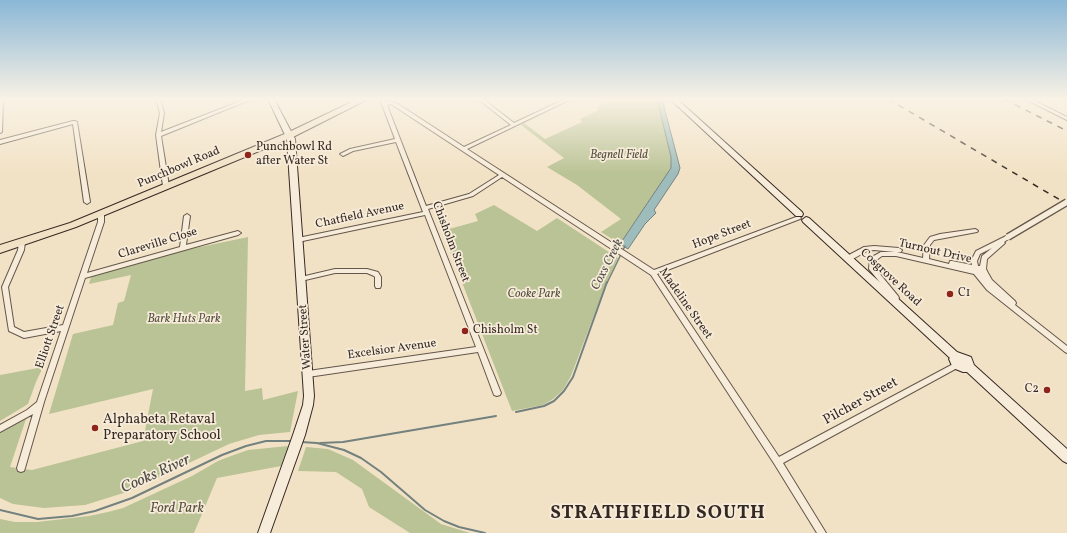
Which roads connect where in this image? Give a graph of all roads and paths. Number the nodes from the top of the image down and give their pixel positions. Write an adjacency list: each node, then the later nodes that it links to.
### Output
1 (68, 124): 15 (street)
2 (75, 124): 21 (street)
3 (160, 124): 12 (street)
4 (185, 124): 12 (street)
5 (285, 124): 13 (main road)
6 (309, 124): 13 (main road, Punchbowl Road)
7 (392, 124): 14 (street, Chisholm Street)
8 (425, 124): 17 (street, Madeline Street)
9 (699, 124): 26 (main road, Cosgrove Road)
10 (514, 125): 17 (street)
11 (0, 132): 15 (street)
12 (158, 134): 20 (street)
13 (290, 134): 20 (main road, Punchbowl Road); 30 (main road, Water Street)
14 (398, 140): 18 (street); 23 (street, Chisholm Street)
15 (0, 142): 16 (street)
16 (0, 146)
17 (463, 149): 19 (street, Madeline Street)
18 (343, 154)
19 (502, 175): 23 (street, Chatfield Avenue); 38 (street, Madeline Street)
20 (166, 186): 24 (main road, Punchbowl Road)
21 (87, 202)
22 (1067, 202): 29 (street, bridge)
23 (426, 210): 30 (street, Chatfield Avenue); 45 (street, Chisholm Street)
24 (101, 214): 31 (main road, Punchbowl Road); 39 (street, Elliott Street)
25 (187, 216): 32 (street)
26 (801, 217): 34 (main road, Cosgrove Road); 38 (street, Hope Street)
27 (975, 231): 35 (street)
28 (238, 233): 32 (street, Clareville Close)
29 (1008, 237): 36 (street); 37 (street)
30 (298, 240): 40 (main road, Water Street)
31 (22, 242): 33 (main road, Punchbowl Road); 44 (street)
32 (183, 248): 39 (street, Clareville Close)
33 (0, 249)
34 (849, 258): 35 (street, Turnout Drive); 42 (main road, Cosgrove Road)
35 (926, 259): 36 (street, Turnout Drive); 42 (street, Turnout Drive)
36 (976, 270): 37 (street, Turnout Drive); 43 (street)
37 (984, 272): 43 (street)
38 (653, 273): 53 (street, Madeline Street)
39 (84, 276): 44 (street, Elliott Street)
40 (301, 279): 41 (street); 48 (main road, Water Street)
41 (378, 286)
42 (906, 310): 47 (main road, Cosgrove Road)
43 (1021, 312): 46 (street)
44 (66, 327): 50 (street, Elliott Street)
45 (479, 348): 48 (street, Excelsior Avenue); 49 (street, Chisholm Street)
46 (1067, 350)
47 (957, 361): 52 (main road, Cosgrove Road); 53 (street, Pilcher Street)
48 (308, 374): 55 (main road, Water Street)
49 (497, 393)
50 (40, 402): 51 (street); 54 (street, Elliott Street)
51 (0, 428)
52 (1067, 457)
53 (778, 462): 56 (street, Madeline Street)
54 (21, 468)
55 (264, 533)
56 (822, 533)

